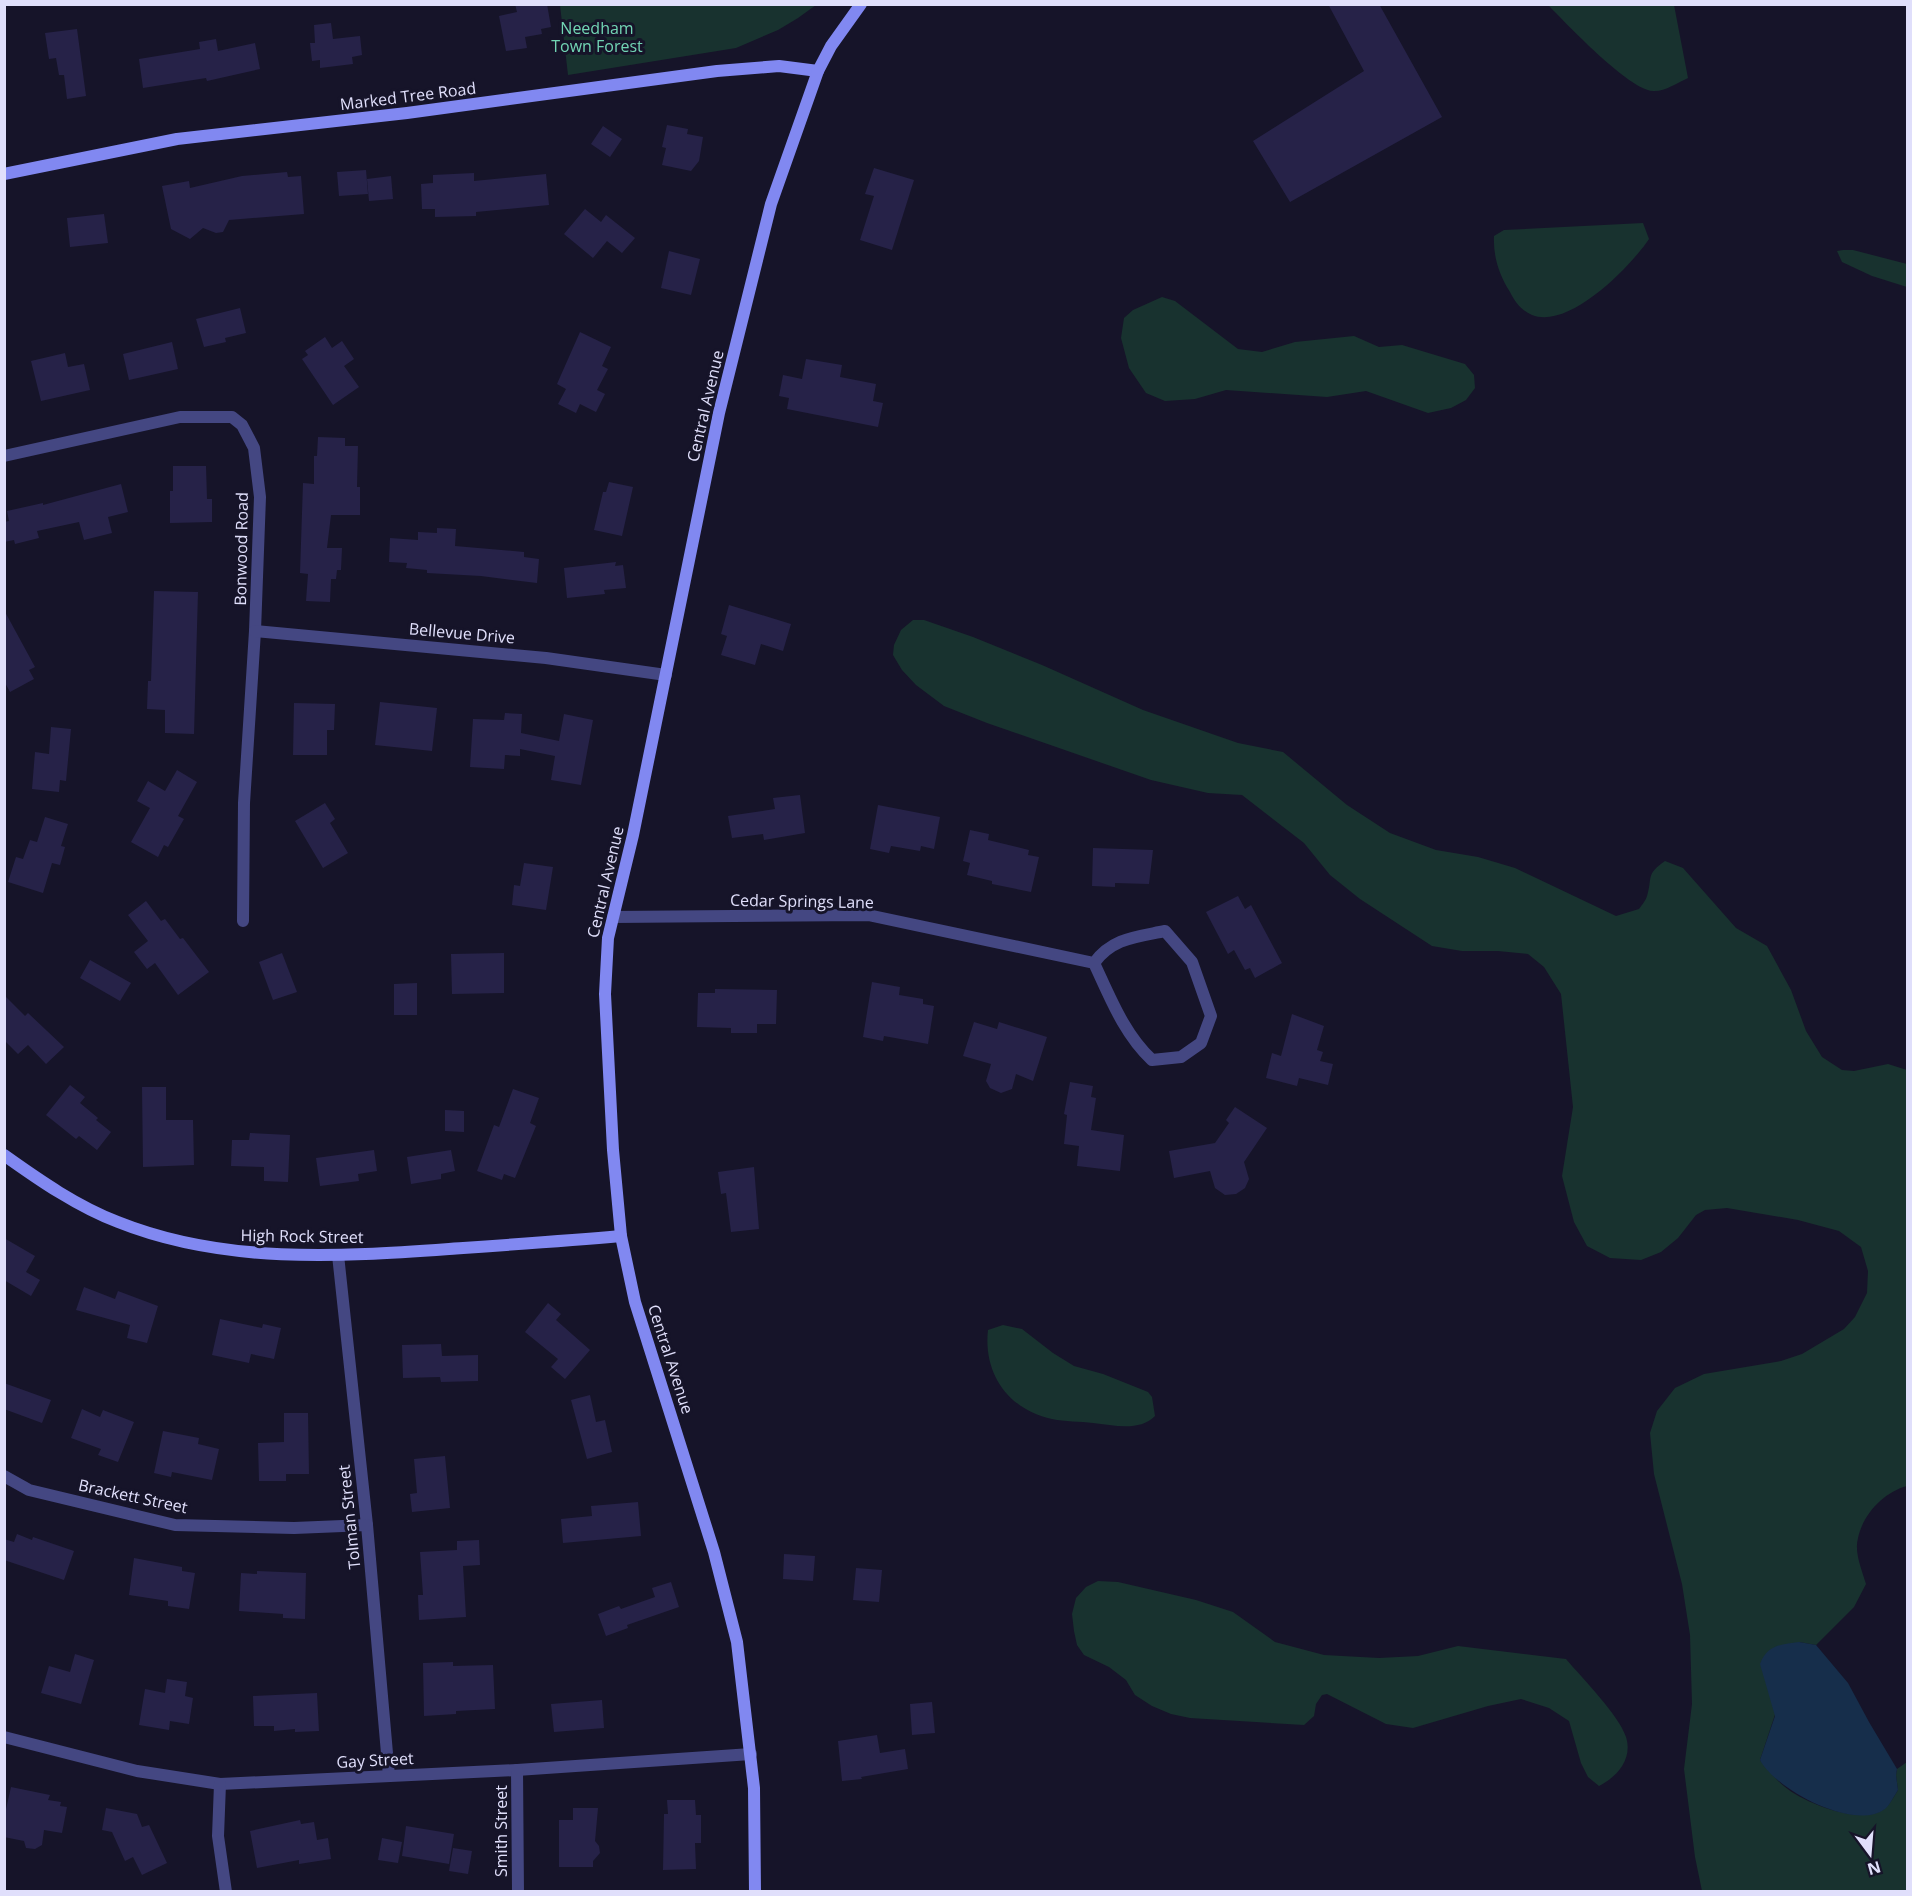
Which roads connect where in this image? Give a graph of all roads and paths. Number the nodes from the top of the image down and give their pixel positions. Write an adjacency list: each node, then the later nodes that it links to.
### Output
1 (861, 4): 2 (main road, Central Avenue)
2 (818, 71): 3 (main road, Marked Tree Road); 6 (main road, Central Avenue)
3 (4, 174)
4 (4, 456): 5 (street, Bonwood Road)
5 (255, 631): 6 (street, Bellevue Drive); 8 (street, Bonwood Road)
6 (666, 675): 7 (main road, Central Avenue)
7 (613, 917): 9 (street, Cedar Springs Lane); 11 (main road, Central Avenue)
8 (243, 921)
9 (1094, 963): 9 (street)
10 (4, 1155): 12 (main road, High Rock Street)
11 (621, 1236): 12 (main road, High Rock Street); 16 (main road, Central Avenue)
12 (338, 1255): 14 (street, Tolman Street)
13 (4, 1476): 14 (street, Brackett Street)
14 (367, 1525): 18 (street, Tolman Street)
15 (4, 1737): 19 (street, Gay Street)
16 (751, 1754): 17 (street, Gay Street); 22 (main road, Central Avenue)
17 (517, 1770): 18 (street, Gay Street); 21 (street, Smith Street)
18 (389, 1776): 19 (street, Gay Street)
19 (220, 1784): 20 (street)
20 (226, 1892)
21 (518, 1892)
22 (754, 1892)

